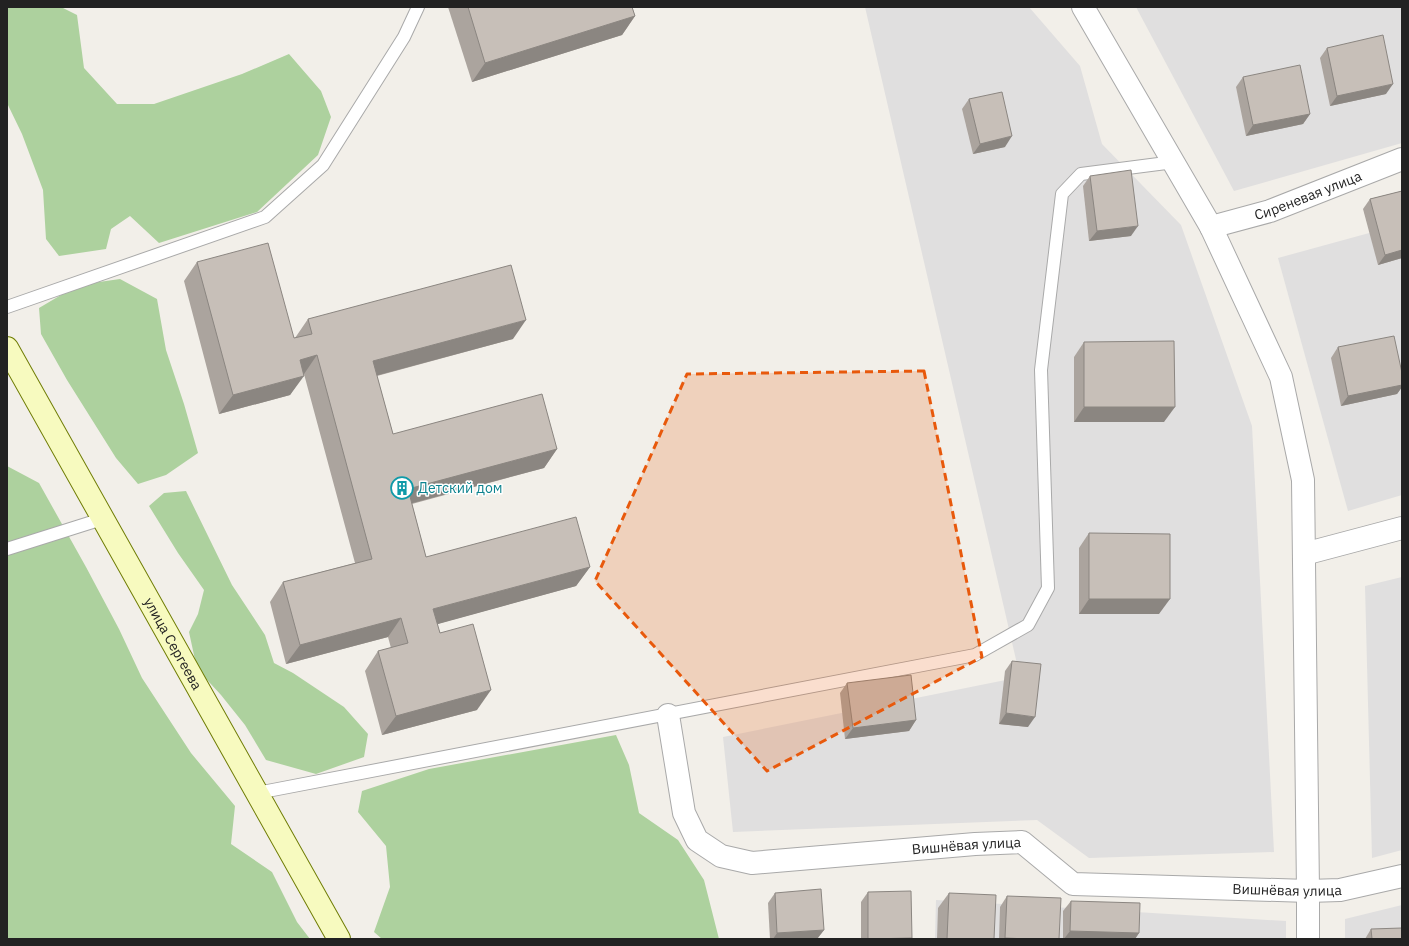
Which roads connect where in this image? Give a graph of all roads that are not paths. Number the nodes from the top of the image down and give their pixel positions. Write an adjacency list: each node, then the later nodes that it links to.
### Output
1 (418, 7): 6 (lane)
2 (1083, 7): 4 (street)
3 (1402, 159): 5 (street, Сиреневая улица)
4 (1174, 162): 5 (street); 12 (lane)
5 (1211, 227): 11 (street)
6 (7, 307)
7 (7, 348): 8 (main road, улица Сергеева)
8 (102, 519): 10 (lane); 13 (main road, улица Сергеева)
9 (1402, 528): 11 (street)
10 (7, 549)
11 (1304, 554): 15 (street)
12 (668, 715): 13 (lane); 15 (street, Вишнёвая улица)
13 (257, 793): 16 (main road, улица Сергеева)
14 (1402, 876): 15 (street, Вишнёвая улица)
15 (1308, 891): 17 (street)
16 (339, 939)
17 (1308, 939)

